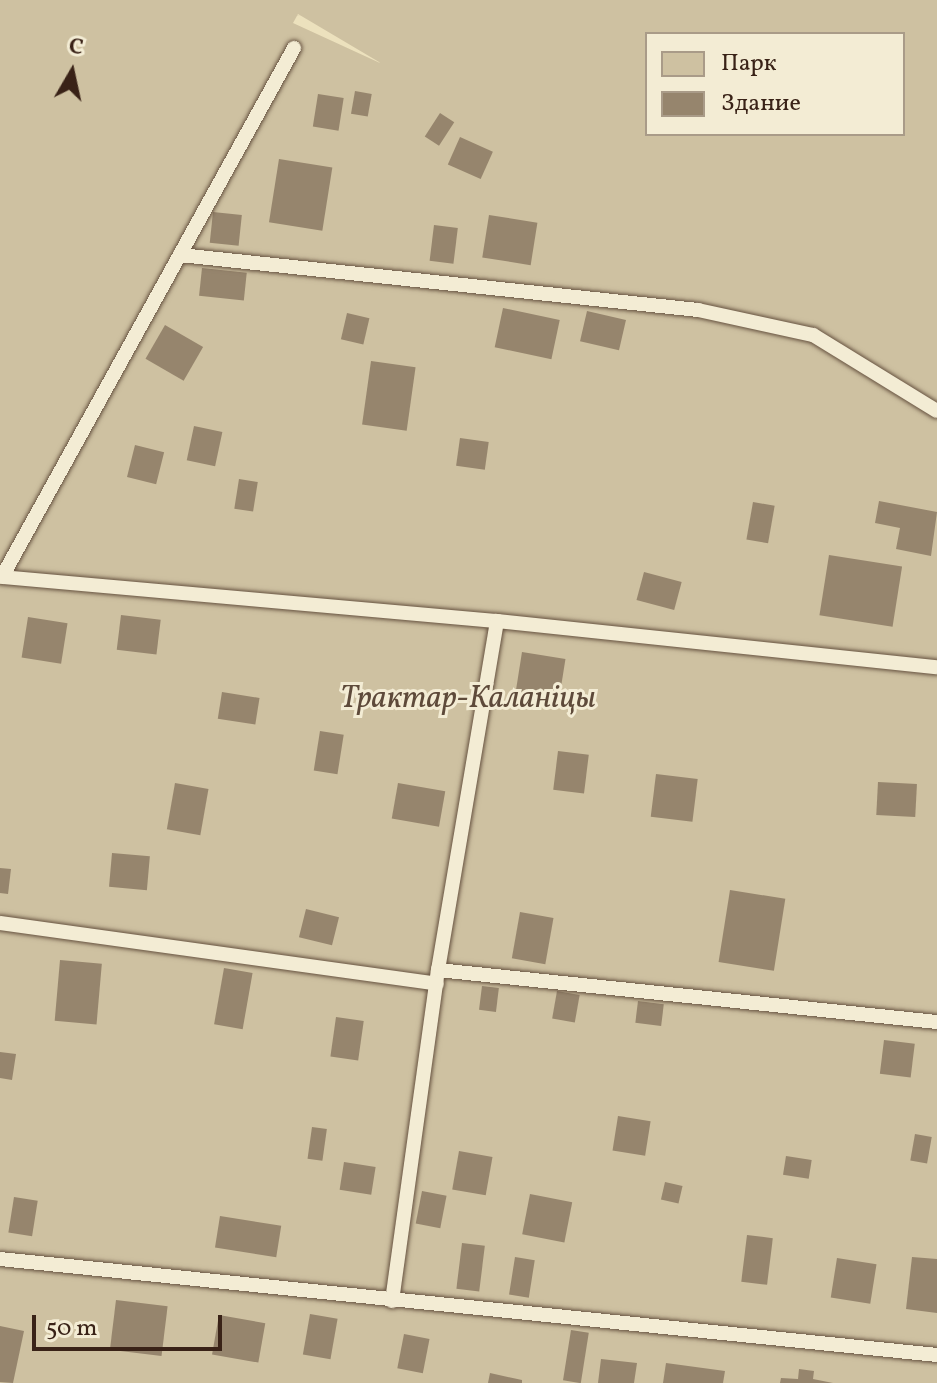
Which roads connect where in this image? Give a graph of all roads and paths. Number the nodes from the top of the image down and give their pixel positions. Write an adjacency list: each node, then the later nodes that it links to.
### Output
1 (294, 48): 2 (lane)
2 (180, 255): 3 (lane); 4 (lane)
3 (937, 411)
4 (1, 580): 5 (lane)
5 (497, 621): 6 (lane); 8 (lane)
6 (937, 667)
7 (0, 923): 8 (lane)
8 (438, 977): 9 (lane); 11 (lane)
9 (937, 1022)
10 (0, 1259): 11 (lane)
11 (392, 1301): 12 (lane)
12 (937, 1355)

